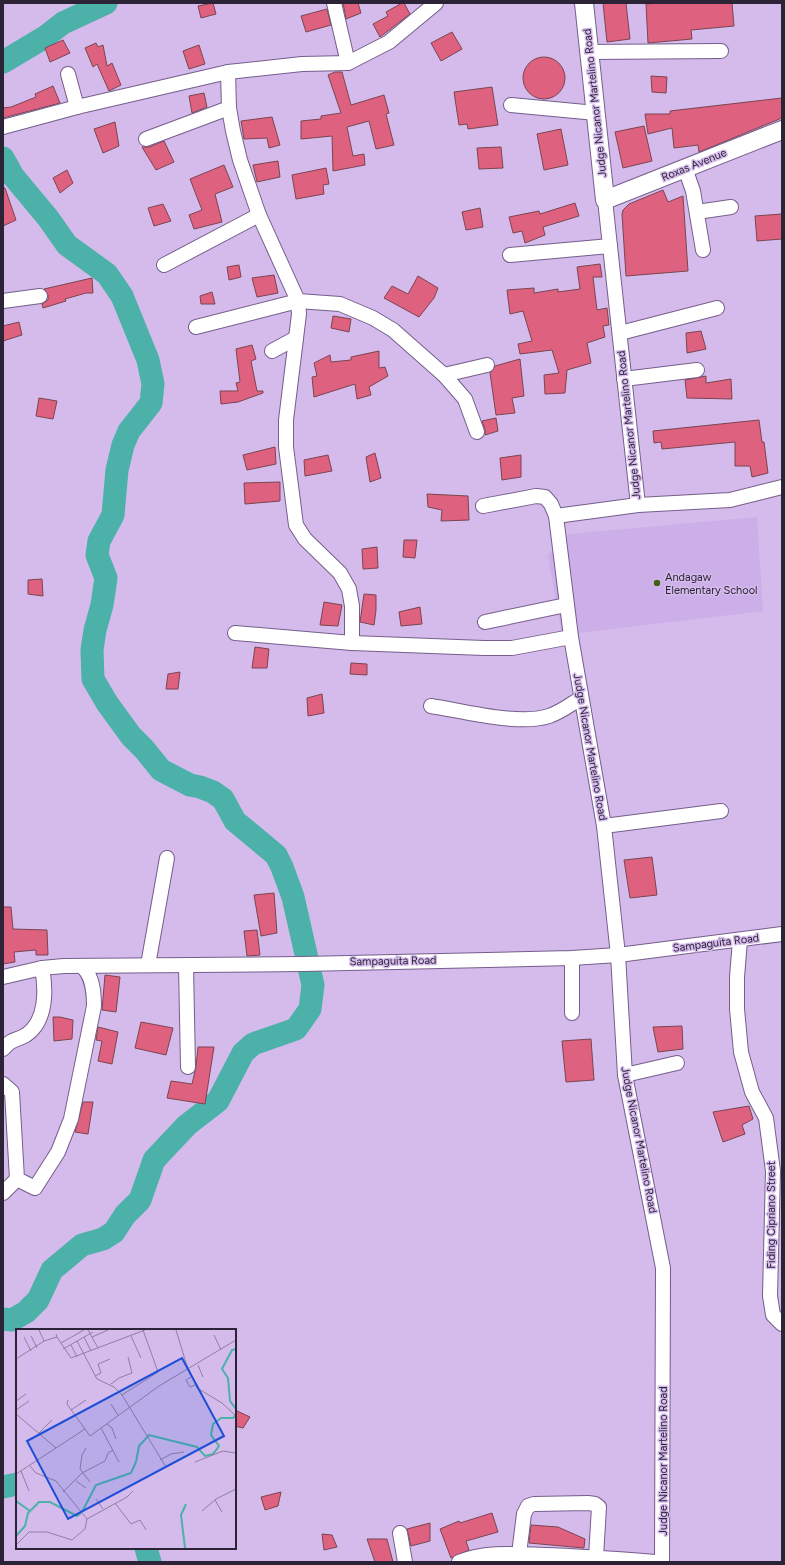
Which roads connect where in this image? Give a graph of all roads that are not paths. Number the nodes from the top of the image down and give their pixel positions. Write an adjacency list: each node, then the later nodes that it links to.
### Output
1 (334, 3): 6 (street)
2 (436, 3): 6 (street)
3 (584, 3): 5 (main road, Judge Nicanor Martelino Road)
4 (721, 51): 5 (street)
5 (588, 52): 12 (main road, Judge Nicanor Martelino Road)
6 (348, 63): 7 (street)
7 (228, 72): 10 (street); 11 (street)
8 (68, 74): 10 (street)
9 (511, 105): 12 (street)
10 (77, 107): 13 (street)
11 (229, 108): 15 (street); 20 (street)
12 (596, 113): 17 (main road, Judge Nicanor Martelino Road)
13 (3, 127)
14 (782, 130): 16 (main road, Roxas Avenue)
15 (146, 139)
16 (686, 168): 17 (main road, Roxas Avenue); 19 (street)
17 (606, 200): 21 (street, Judge Nicanor Martelino Road)
18 (731, 207): 19 (street)
19 (697, 212): 22 (street)
20 (259, 215): 24 (street); 27 (street)
21 (610, 246): 23 (street); 30 (street, Judge Nicanor Martelino Road)
22 (703, 250)
23 (510, 255)
24 (164, 265)
25 (40, 296): 26 (street)
26 (3, 301)
27 (298, 301): 29 (street); 31 (street); 35 (street)
28 (717, 308): 30 (street)
29 (196, 327)
30 (620, 333): 36 (street, Judge Nicanor Martelino Road)
31 (296, 338): 32 (street); 46 (street)
32 (272, 351)
33 (487, 365): 35 (street)
34 (697, 370): 36 (street)
35 (444, 376): 37 (street)
36 (624, 379): 39 (street, Judge Nicanor Martelino Road)
37 (477, 432)
38 (782, 487): 39 (street)
39 (638, 505): 41 (street, Judge Nicanor Martelino Road)
40 (483, 506): 41 (street)
41 (556, 516): 42 (street, Judge Nicanor Martelino Road)
42 (566, 605): 43 (street); 45 (street, Judge Nicanor Martelino Road)
43 (485, 622)
44 (235, 633): 46 (street)
45 (571, 638): 46 (street); 47 (street, Judge Nicanor Martelino Road)
46 (352, 642)
47 (581, 698): 48 (street); 50 (street, Judge Nicanor Martelino Road)
48 (431, 706)
49 (721, 811): 50 (street)
50 (604, 826): 54 (street, Judge Nicanor Martelino Road)
51 (167, 858): 56 (street)
52 (782, 934): 53 (street, Sampaguita Road)
53 (740, 940): 54 (street, Sampaguita Road); 69 (street, Fiding Cipriano Street)
54 (618, 955): 55 (street, Sampaguita Road); 65 (street, Judge Nicanor Martelino Road)
55 (572, 958): 57 (street, Sampaguita Road); 61 (street)
56 (148, 965): 57 (street, Sampaguita Road); 58 (street, Sampaguita Road)
57 (186, 965): 64 (street)
58 (81, 966): 59 (street, Sampaguita Road); 67 (street)
59 (42, 968): 60 (street, Sampaguita Road); 62 (street)
60 (3, 977)
61 (572, 1013)
62 (3, 1049)
63 (677, 1062): 65 (street)
64 (188, 1067)
65 (626, 1075): 77 (street, Judge Nicanor Martelino Road)
66 (3, 1084): 67 (street)
67 (17, 1179): 68 (street)
68 (3, 1193)
69 (782, 1324)
70 (400, 1533): 74 (street)
71 (519, 1554): 72 (street); 72 (street); 73 (street)
72 (596, 1557): 76 (street)
73 (487, 1558): 75 (street)
74 (406, 1562)
75 (459, 1562)
76 (655, 1562)
77 (662, 1562)

